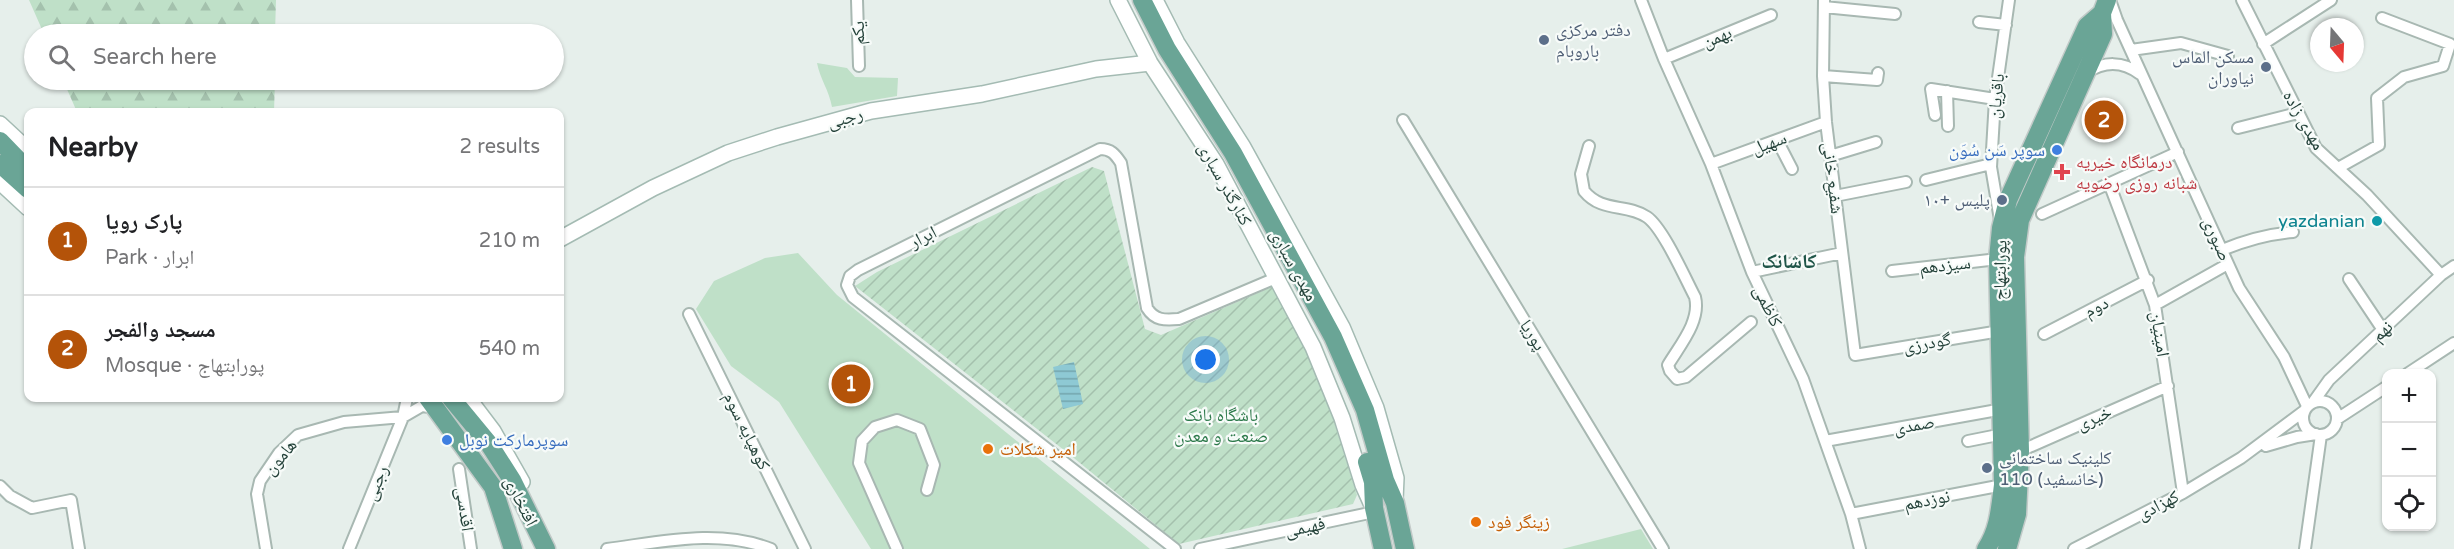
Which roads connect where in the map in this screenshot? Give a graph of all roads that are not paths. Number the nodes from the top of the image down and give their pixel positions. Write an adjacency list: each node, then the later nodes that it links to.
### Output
1 (857, 0): 22 (street, یکم)
2 (1118, 0): 21 (main road, کنارگذر سباری)
3 (1131, 0): 103 (main road)
4 (1142, 0): 102 (main road, مهدی سباری)
5 (1155, 0): 102 (main road, کنارگذر سباری)
6 (1641, 0): 20 (street, کاظمی)
7 (2008, 0): 16 (street, باقریان)
8 (2331, 0): 17 (street)
9 (2246, 2): 17 (street, مهدی زاده)
10 (1824, 4): 12 (street); 24 (street, شفیع خانی)
11 (2106, 4): 18 (street, صبوری); 23 (main road, پورابتهاج); 57 (main road, پورابتهاج)
12 (1895, 14)
13 (1771, 15): 20 (street, بهمن)
14 (2382, 18): 47 (street)
15 (1979, 22): 16 (street)
16 (2006, 25): 28 (street, باقریان)
17 (2264, 44): 29 (street, مهدی زاده)
18 (2131, 50): 19 (street); 26 (street, صبوری)
19 (2228, 56)
20 (1664, 59): 44 (street, کاظمی)
21 (1150, 63): 59 (main road, رجبی); 68 (main road, کنارگذر سباری)
22 (859, 66)
23 (2083, 75): 26 (street); 95 (main road, پورابتهاج)
24 (1823, 76): 25 (street); 32 (street, شفیع خانی)
25 (1877, 76)
26 (2143, 77): 41 (street, صبوری)
27 (1947, 91): 28 (street); 30 (street); 34 (street)
28 (1995, 99): 45 (street, باقریان)
29 (2298, 113): 35 (street); 47 (street, مهدی زاده)
30 (1935, 115)
31 (1403, 120): 119 (street, پوریا)
32 (1826, 122): 36 (street, سهیل); 42 (street, شفیع خانی)
33 (0, 124): 39 (main road)
34 (1948, 126)
35 (2238, 128)
36 (1777, 140): 44 (street, سهیل); 48 (street)
37 (0, 141): 46 (main road)
38 (1876, 142): 42 (street)
39 (24, 146)
40 (1589, 146): 73 (street)
41 (2178, 152): 52 (street); 60 (street, صبوری)
42 (1830, 156): 54 (street, شفیع خانی)
43 (0, 164): 53 (main road)
44 (1712, 164): 66 (street, کاظمی)
45 (1991, 164): 49 (street); 57 (street, باقریان)
46 (24, 166)
47 (2338, 168): 67 (street, مهدی زاده)
48 (1791, 169)
49 (1926, 180)
50 (0, 182): 55 (main road)
51 (1906, 182): 54 (street)
52 (2109, 183): 56 (street); 70 (street, امینیان)
53 (24, 185)
54 (1835, 196): 61 (street, شفیع خانی)
55 (24, 204)
56 (2042, 214)
57 (2001, 228): 62 (main road, پورابتهاج)
58 (2293, 232): 60 (street)
59 (564, 237)
60 (2222, 250): 63 (street, صبوری)
61 (1842, 253): 66 (street); 78 (street, شفیع خانی)
62 (1998, 259): 65 (street, سیزدهم); 75 (main road, پورابتهاج)
63 (2228, 264): 71 (street); 87 (street, صبوری)
64 (2454, 266): 67 (street, نهم)
65 (1892, 271)
66 (1752, 273): 93 (street, کاظمی)
67 (2441, 275): 74 (street, نهم)
68 (1276, 278): 103 (main road, کنارگذر سباری); 115 (street, ابرار)
69 (2349, 279): 74 (street)
70 (2148, 280): 71 (street, امینیان); 76 (street, دوم)
71 (2155, 305): 80 (street, امینیان)
72 (689, 314): 113 (street, کوهپایه سوم)
73 (1751, 322)
74 (2383, 330): 87 (street, نهم)
75 (2000, 331): 78 (street, گودرزی); 88 (main road, پورابتهاج)
76 (2044, 334)
77 (2454, 343): 79 (street)
78 (1855, 356)
79 (2415, 369)
80 (2168, 386): 95 (street, خیری); 101 (street, امینیان)
81 (2382, 390): 90 (street)
82 (405, 402): 89 (street, رجبی)
83 (435, 402): 89 (street, هامون)
84 (439, 402): 110 (main road, افتخاری)
85 (439, 402): 109 (main road, افتخاری)
86 (471, 402): 110 (main road)
87 (2308, 406): 90 (street); 92 (street); 96 (street, کهزادی)
88 (2003, 409): 91 (main road, پورابتهاج); 93 (street, صمدی)
89 (403, 417): 106 (street, هامون); 107 (street, رجبی)
90 (2337, 419): 92 (street)
91 (2003, 434): 94 (street); 99 (main road, پورابتهاج)
92 (2319, 435): 96 (street, کهزادی); 124 (street)
93 (1825, 441): 104 (street, کاظمی)
94 (1968, 441)
95 (2020, 451): 122 (main road, پورابتهاج)
96 (2241, 458): 101 (street, کهزادی)
97 (459, 469): 108 (street, اقدسی)
98 (0, 486): 105 (street)
99 (2003, 486): 104 (street, نوزدهم); 121 (main road, پورابتهاج)
100 (927, 490): 114 (street)
101 (2183, 493): 123 (street, کهزادی)
102 (1395, 503): 118 (main road, مهدی سباری)
103 (1374, 510): 116 (street, فهیمی); 117 (main road)
104 (1851, 514): 120 (street, کاظمی)
105 (79, 549)
106 (266, 549)
107 (349, 549)
108 (471, 549)
109 (513, 549)
110 (546, 549)
111 (607, 549): 112 (street)
112 (771, 549)
113 (805, 549)
114 (897, 549)
115 (1175, 549)
116 (1200, 549)
117 (1383, 549)
118 (1405, 549)
119 (1663, 549)
120 (1860, 549)
121 (1986, 549)
122 (2007, 549)
123 (2074, 549)
124 (2305, 549)

